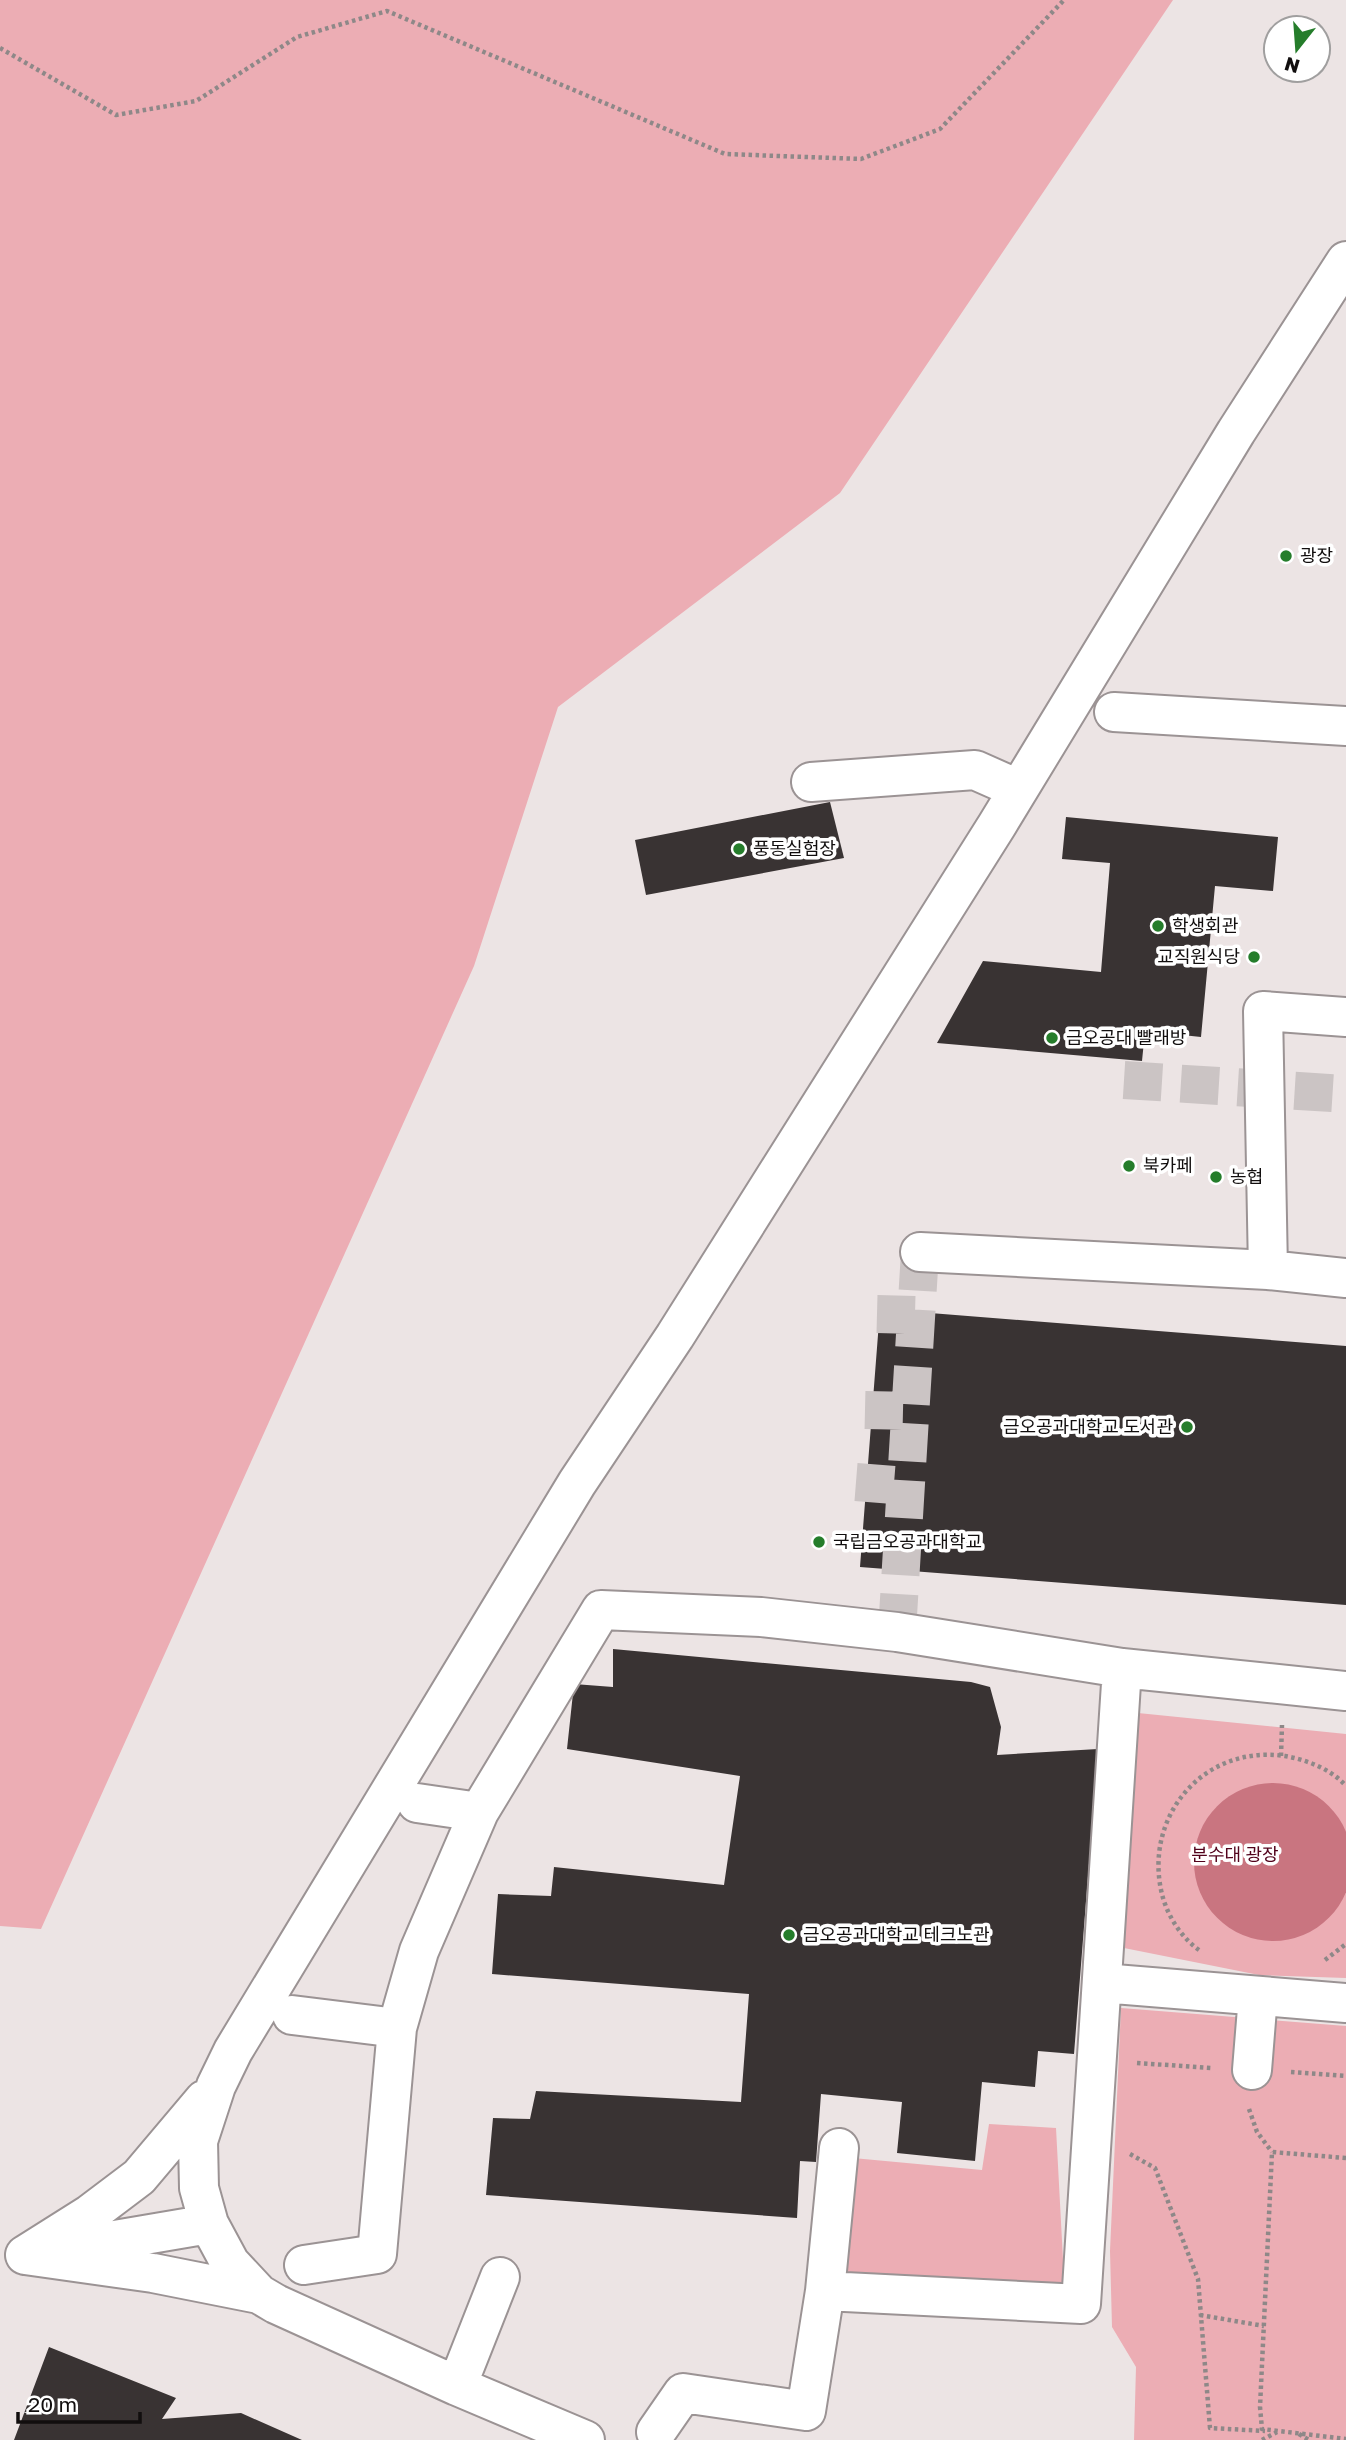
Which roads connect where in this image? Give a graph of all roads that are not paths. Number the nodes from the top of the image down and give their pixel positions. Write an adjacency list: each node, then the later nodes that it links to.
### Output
1 (1346, 261): 5 (street)
2 (1114, 712): 3 (street)
3 (1346, 726)
4 (811, 782): 5 (street)
5 (1018, 789): 20 (street)
6 (1346, 1017): 8 (street)
7 (920, 1252): 8 (street)
8 (1268, 1270): 9 (street)
9 (1346, 1278)
10 (1122, 1668): 11 (street); 13 (street); 14 (street)
11 (1346, 1690)
12 (417, 1803): 13 (street)
13 (479, 1812): 18 (street)
14 (1102, 1983): 15 (street); 26 (street)
15 (1258, 1996): 16 (street); 19 (street)
16 (1346, 2003)
17 (292, 2015): 18 (street)
18 (397, 2028): 24 (street)
19 (1252, 2070)
20 (216, 2086): 22 (street); 23 (street)
21 (839, 2148): 26 (street)
22 (209, 2224): 23 (street); 27 (street)
23 (12, 2255): 27 (street)
24 (304, 2265)
25 (500, 2277): 28 (street)
26 (825, 2291): 29 (street)
27 (259, 2294): 28 (street)
28 (457, 2386): 31 (street)
29 (802, 2425): 30 (street)
30 (656, 2432)
31 (585, 2440)

